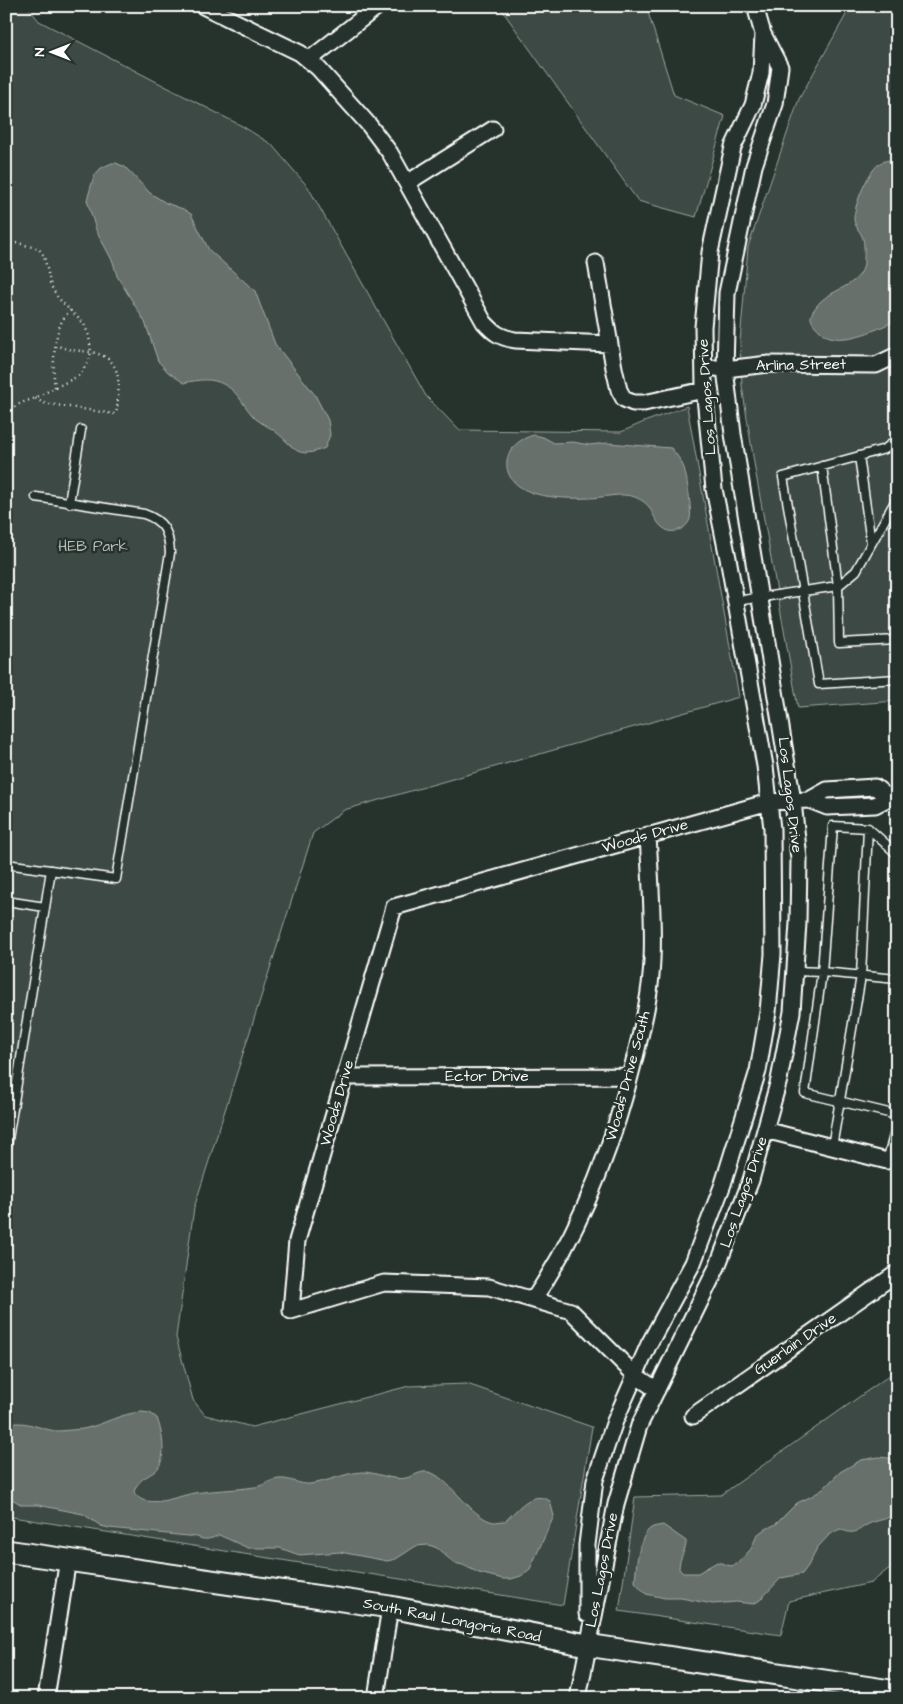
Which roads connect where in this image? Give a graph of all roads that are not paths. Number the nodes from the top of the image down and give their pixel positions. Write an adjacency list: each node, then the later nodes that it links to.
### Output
1 (202, 6): 5 (street)
2 (378, 6): 5 (street)
3 (755, 6): 4 (street, Los Lagos Drive)
4 (763, 34): 11 (street, Los Lagos Drive); 12 (street, Los Lagos Drive)
5 (310, 60): 7 (street)
6 (493, 129): 7 (street)
7 (407, 183): 9 (street)
8 (596, 263): 9 (street)
9 (610, 344): 13 (street)
10 (897, 354): 12 (street, Arlina Street)
11 (704, 368): 12 (street, Arlina Street); 13 (street, Los Lagos Drive)
12 (725, 369): 24 (street, Los Lagos Drive)
13 (704, 390): 25 (street, Los Lagos Drive)
14 (80, 430): 20 (lane)
15 (897, 439): 16 (lane)
16 (859, 456): 17 (lane); 21 (lane)
17 (822, 466): 22 (lane); 23 (lane)
18 (36, 498): 20 (lane)
19 (897, 498): 21 (lane)
20 (69, 503): 35 (lane)
21 (871, 543): 22 (lane)
22 (838, 586): 23 (lane); 26 (lane)
23 (803, 591): 24 (lane); 27 (lane)
24 (760, 597): 25 (lane); 28 (street, Los Lagos Drive)
25 (736, 601): 29 (street, Los Lagos Drive)
26 (897, 640)
27 (897, 679)
28 (793, 800): 29 (street, Woods Drive); 30 (street, Woods Drive); 38 (street, Los Lagos Drive)
29 (769, 802): 32 (street, Woods Drive); 53 (street, Los Lagos Drive)
30 (893, 802)
31 (868, 828): 33 (lane); 39 (lane); 40 (lane)
32 (648, 835): 42 (street, Woods Drive South); 43 (street, Woods Drive)
33 (897, 854)
34 (6, 864): 35 (lane)
35 (51, 870): 37 (lane)
36 (6, 901): 37 (lane)
37 (45, 907): 49 (lane)
38 (794, 971): 39 (lane); 47 (street, Los Lagos Drive)
39 (822, 972): 40 (lane); 44 (lane)
40 (861, 976): 41 (lane); 44 (lane)
41 (897, 979)
42 (630, 1076): 43 (street, Ector Drive); 52 (street, Woods Drive South)
43 (344, 1077): 52 (street, Woods Drive)
44 (840, 1102): 45 (lane); 48 (lane)
45 (897, 1115)
46 (897, 1124): 50 (lane)
47 (765, 1130): 48 (street); 54 (street, Los Lagos Drive)
48 (832, 1147): 50 (street)
49 (6, 1152)
50 (894, 1163)
51 (897, 1273): 55 (street, Guerlain Drive)
52 (533, 1300): 53 (street, Woods Drive)
53 (635, 1375): 54 (street, Woods Drive); 59 (street, Los Lagos Drive)
54 (656, 1390): 59 (street, Los Lagos Drive)
55 (693, 1416)
56 (6, 1551): 57 (main road, South Raul Longoria Road)
57 (68, 1559): 58 (main road, South Raul Longoria Road); 61 (street)
58 (390, 1607): 59 (main road, South Raul Longoria Road); 62 (street)
59 (587, 1645): 60 (main road, South Raul Longoria Road); 63 (street)
60 (884, 1693)
61 (46, 1698)
62 (376, 1698)
63 (578, 1698)

